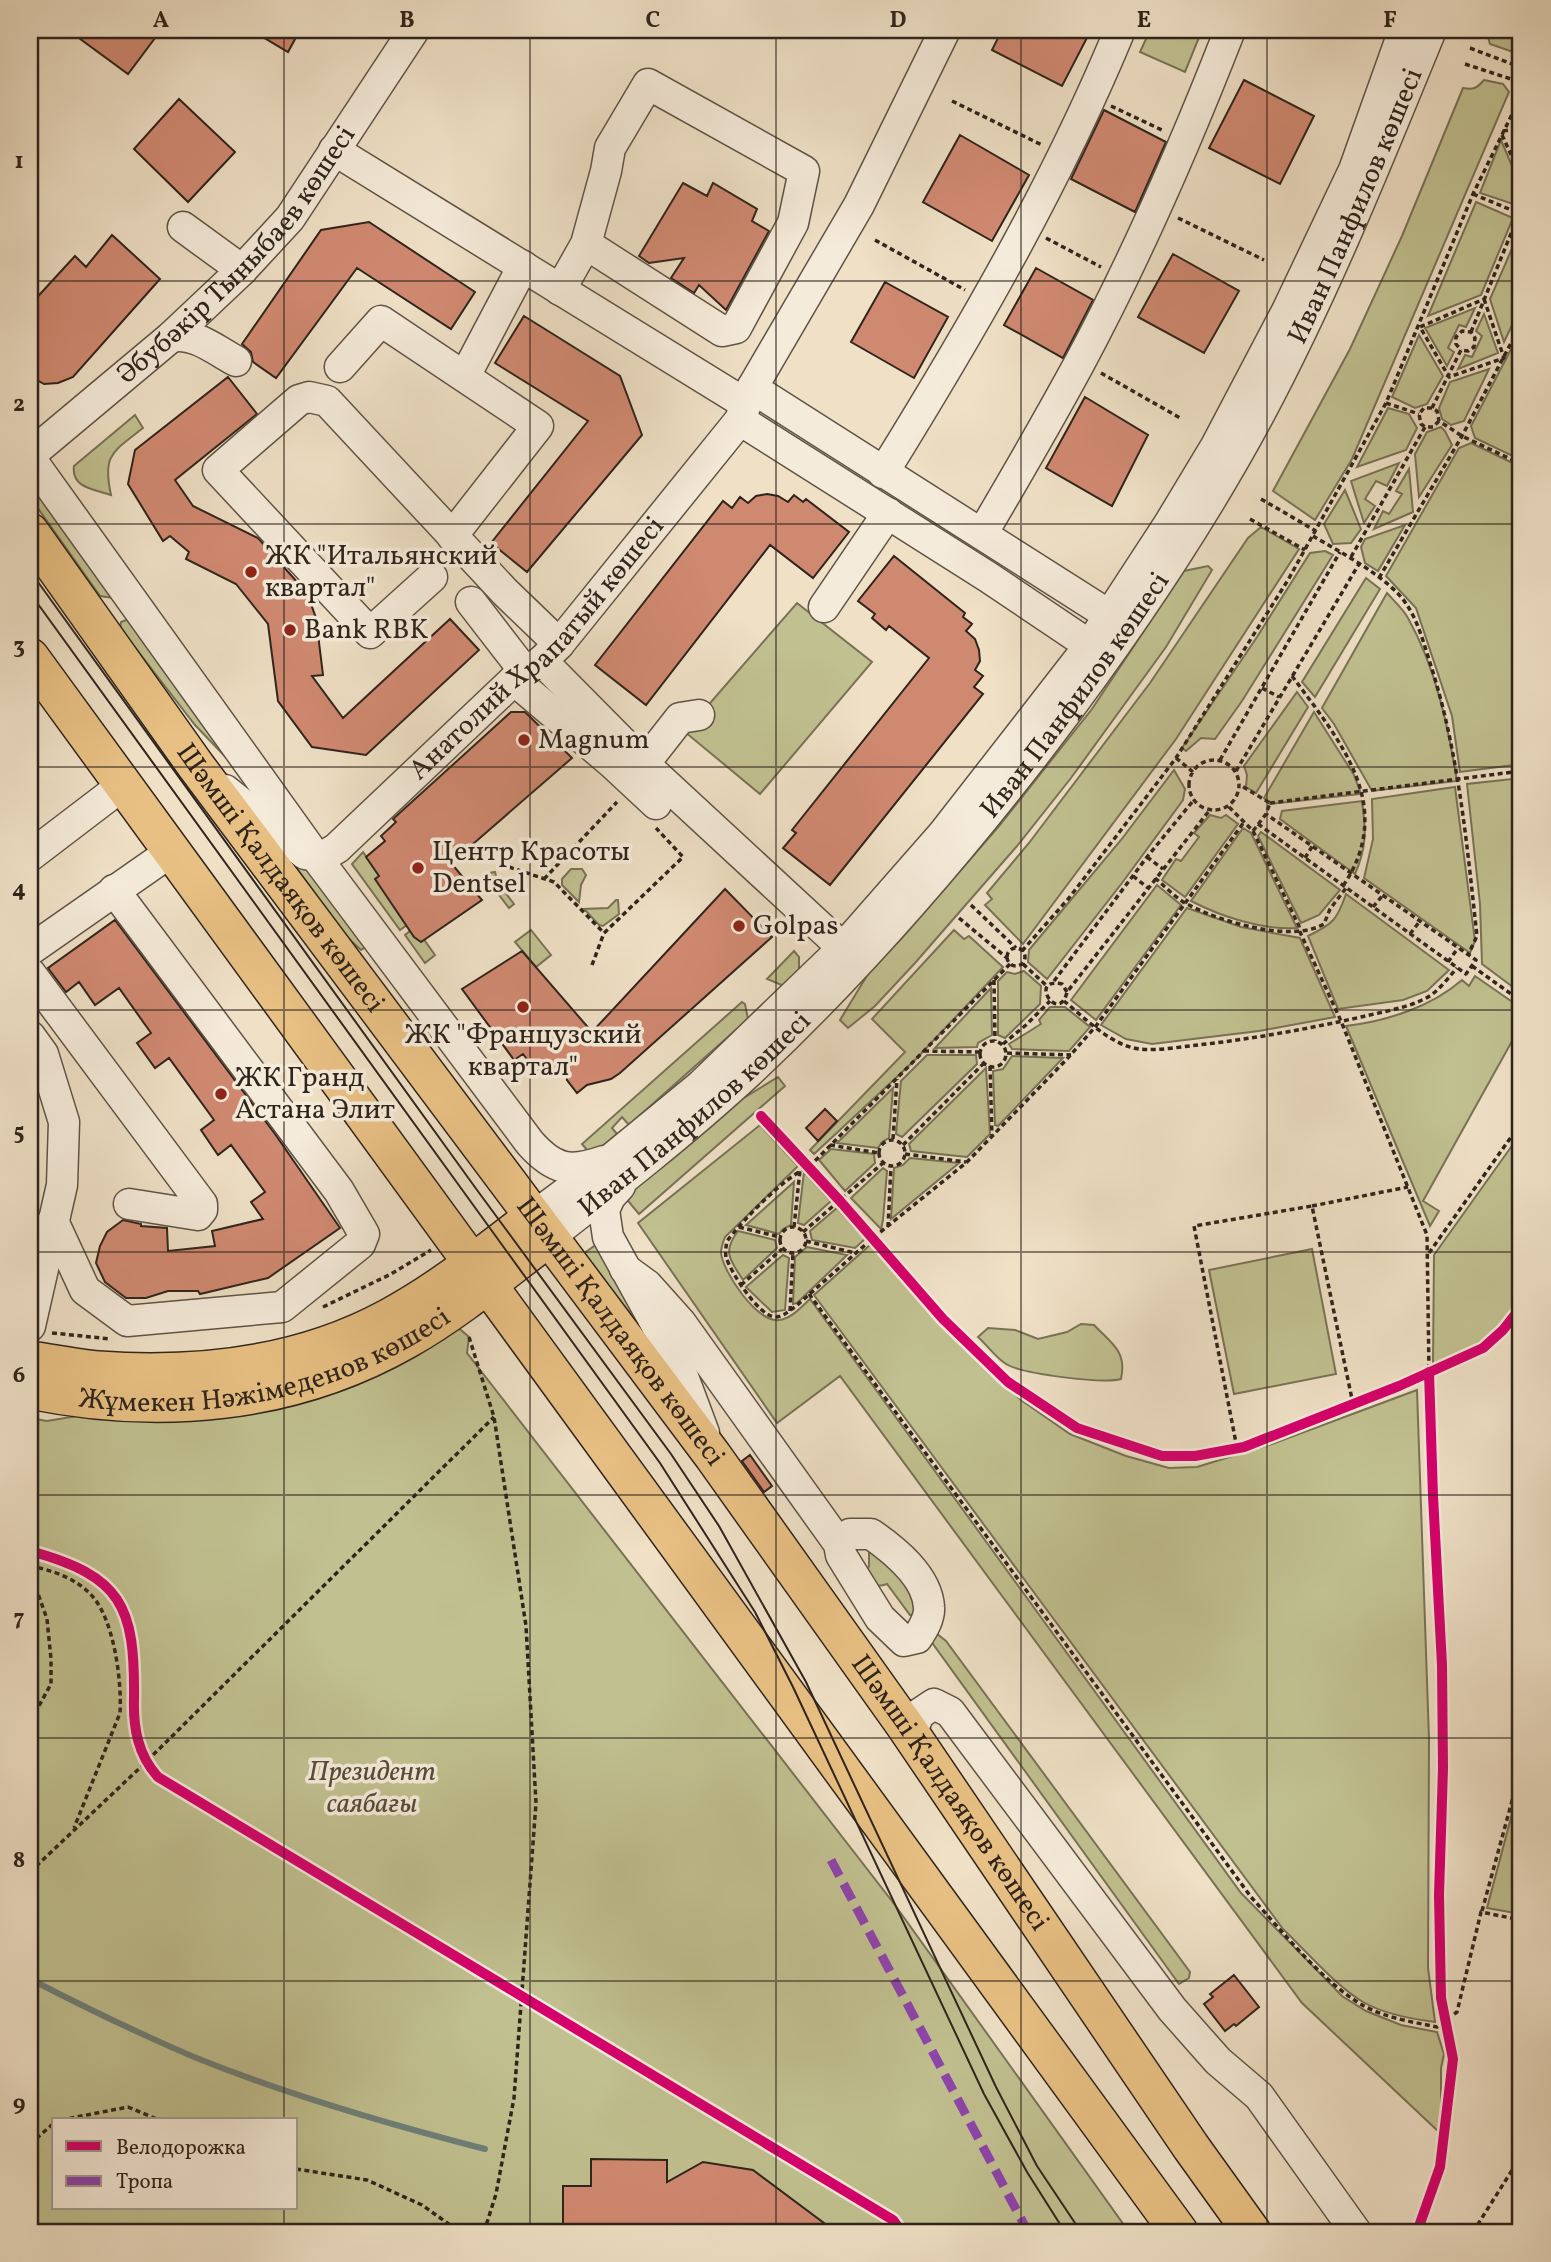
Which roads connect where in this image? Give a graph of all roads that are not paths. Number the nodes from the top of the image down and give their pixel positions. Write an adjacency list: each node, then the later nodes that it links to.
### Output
1 (414, 30): 7 (street, Әбубәкір Тыныбаев көшесі)
2 (945, 30): 17 (street, Анатолий Храпатый көшесі)
3 (1120, 30): 19 (street)
4 (1230, 30): 22 (street)
5 (1404, 30): 27 (street, Иван Панфилов көшесі)
6 (1431, 30): 27 (street, Иван Панфилов көшесі)
7 (334, 150): 10 (street); 11 (street, Әбубәкір Тыныбаев көшесі)
8 (183, 227): 11 (street)
9 (586, 244): 9 (street); 12 (street)
10 (523, 266): 12 (street); 16 (street)
11 (242, 270): 13 (street, Әбубәкір Тыныбаев көшесі)
12 (560, 290): 17 (street)
13 (171, 337): 14 (street); 18 (street, Әбубәкір Тыныбаев көшесі)
14 (236, 361)
15 (340, 367): 16 (street)
16 (464, 376): 23 (street)
17 (746, 404): 19 (street); 20 (street); 30 (street, Анатолий Храпатый көшесі)
18 (30, 457): 37 (street)
19 (883, 473): 22 (street)
20 (888, 513): 26 (street); 28 (street)
21 (30, 532): 33 (main road, Шәмші Қалдаяқов көшесі)
22 (982, 534): 27 (street)
23 (452, 536): 24 (street); 30 (street)
24 (432, 577)
25 (471, 602): 30 (street)
26 (824, 607)
27 (1119, 621): 28 (street, Иван Панфилов көшесі)
28 (1099, 651): 40 (street, Иван Панфилов көшесі)
29 (30, 657): 34 (main road)
30 (535, 664): 32 (street); 37 (street, Анатолий Храпатый көшесі); 40 (street)
31 (699, 715): 32 (street)
32 (644, 764): 40 (street)
33 (196, 766): 37 (street); 46 (main road, Шәмші Қалдаяқов көшесі)
34 (123, 785): 35 (main road); 36 (street)
35 (172, 850): 38 (street); 48 (main road)
36 (30, 856)
37 (316, 857): 43 (street)
38 (114, 890): 39 (street); 45 (street)
39 (30, 950)
40 (845, 950): 43 (street, Иван Панфилов көшесі)
41 (30, 973): 44 (street)
42 (30, 1035): 45 (street)
43 (619, 1168): 46 (street, Иван Панфилов көшесі); 47 (street)
44 (129, 1204)
45 (53, 1221): 49 (street)
46 (540, 1228): 48 (main road); 52 (main road, Шәмші Қалдаяқов көшесі)
47 (625, 1269): 52 (street); 53 (street)
48 (480, 1273): 50 (main road, Жұмекен Нәжімеденов көшесі); 51 (main road, Жұмекен Нәжімеденов көшесі); 55 (main road)
49 (30, 1326)
50 (30, 1360)
51 (30, 1390)
52 (713, 1456): 54 (main road, Шәмші Қалдаяқов көшесі)
53 (839, 1544)
54 (906, 1727): 56 (main road, Шәмші Қалдаяқов көшесі); 57 (street)
55 (1179, 2232)
56 (1252, 2232)
57 (1356, 2232)

